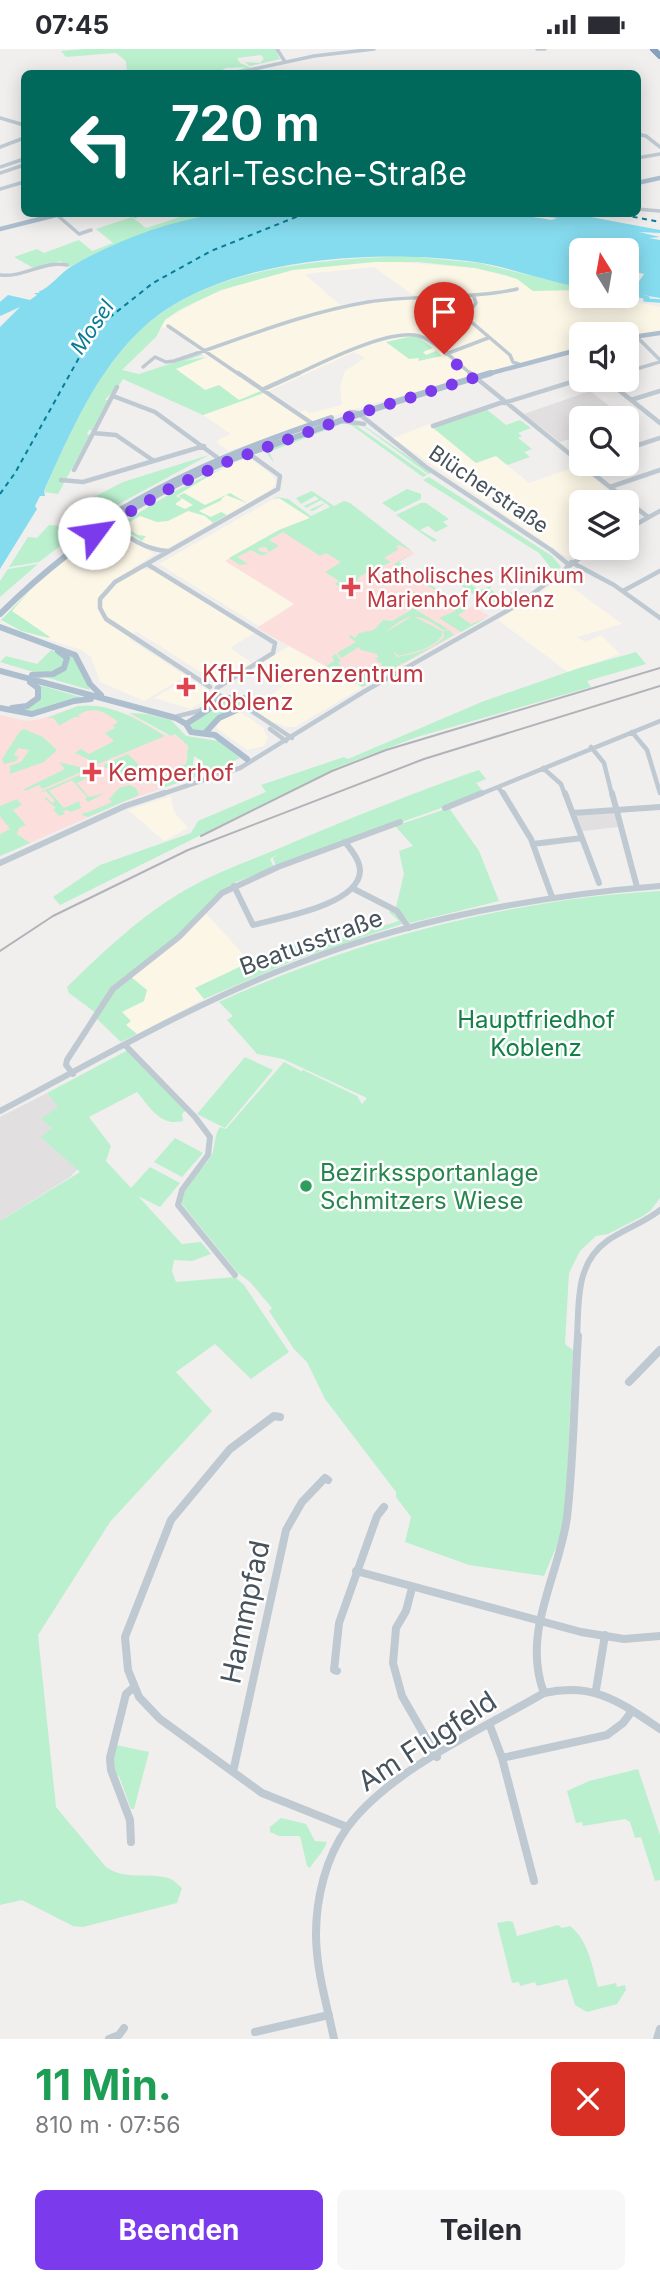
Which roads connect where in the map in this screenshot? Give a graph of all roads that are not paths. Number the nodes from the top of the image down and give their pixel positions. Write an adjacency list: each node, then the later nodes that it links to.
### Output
1 (277, 49): 7 (street)
2 (373, 49): 7 (street)
3 (537, 49): 4 (street)
4 (545, 49)
5 (653, 49): 6 (highway)
6 (660, 56)
7 (285, 62): 8 (street)
8 (249, 70)
9 (0, 118): 10 (street)
10 (21, 124)
11 (641, 135): 14 (street)
12 (21, 139): 13 (street)
13 (0, 147)
14 (660, 148)
15 (660, 154): 16 (street)
16 (641, 157)
17 (21, 162): 19 (street)
18 (21, 163): 20 (street)
19 (0, 167)
20 (8, 170): 21 (street); 22 (street)
21 (0, 173)
22 (21, 180)
23 (0, 183): 25 (street)
24 (21, 183): 25 (street)
25 (6, 187): 26 (street)
26 (0, 189)
27 (641, 210): 28 (street)
28 (660, 211)
29 (49, 217): 31 (main road)
30 (59, 217): 32 (street)
31 (0, 229)
32 (91, 230)
33 (67, 265): 35 (street)
34 (0, 275): 35 (street)
35 (7, 277): 36 (street)
36 (0, 283)
37 (517, 289): 38 (street)
38 (474, 297): 42 (street); 44 (street)
39 (168, 326): 44 (street)
40 (660, 333): 41 (main road)
41 (639, 336)
42 (488, 338): 46 (street); 48 (street)
43 (639, 339): 47 (street)
44 (206, 351): 49 (street); 54 (street)
45 (569, 353): 48 (main road)
46 (446, 354): 51 (street); 54 (street)
47 (660, 361): 50 (street)
48 (521, 365): 51 (main road)
49 (143, 367)
50 (639, 368)
51 (473, 378): 59 (street); 60 (main road)
52 (569, 383): 59 (street)
53 (117, 387): 57 (street)
54 (264, 390): 65 (street)
55 (660, 391): 58 (street)
56 (621, 392): 58 (street)
57 (113, 397): 66 (street); 70 (street)
58 (631, 400): 62 (street)
59 (504, 403): 64 (street); 74 (street)
60 (354, 414): 61 (main road); 63 (street, Blücherstraße); 65 (main road); 67 (street, Blücherstraße)
61 (337, 421): 63 (street); 65 (main road)
62 (660, 423)
63 (363, 424): 67 (street, Blücherstraße)
64 (433, 426)
65 (313, 428): 71 (main road); 72 (main road)
66 (93, 433): 76 (street); 79 (street)
67 (385, 438): 93 (street, Blücherstraße)
68 (660, 439): 69 (street)
69 (639, 445)
70 (204, 446): 75 (street); 76 (street)
71 (265, 447): 73 (main road); 77 (street)
72 (235, 450): 73 (main road); 75 (main road)
73 (248, 453): 77 (street); 78 (main road)
74 (569, 454)
75 (218, 457): 78 (main road); 84 (main road)
76 (154, 461): 82 (street)
77 (262, 462): 91 (street)
78 (224, 463): 85 (main road)
79 (72, 468)
80 (660, 470): 83 (street)
81 (597, 476): 83 (street)
82 (61, 480)
83 (610, 487): 87 (street)
84 (122, 508): 85 (main road); 89 (main road); 90 (main road)
85 (132, 510): 89 (main road)
86 (660, 511): 87 (street)
87 (648, 517): 88 (street)
88 (639, 522)
89 (115, 524): 90 (main road); 92 (street)
90 (97, 528): 101 (main road); 102 (main road)
91 (170, 551): 92 (street); 94 (street)
92 (156, 552): 94 (street)
93 (557, 554): 97 (street, Blücherstraße); 98 (street, Blücherstraße)
94 (154, 560): 96 (street)
95 (581, 560): 97 (street)
96 (147, 564): 109 (street); 109 (street)
97 (575, 564): 98 (street); 100 (street, Blücherstraße)
98 (566, 570): 123 (street)
99 (660, 571): 100 (street)
100 (623, 591): 103 (street, Blücherstraße)
101 (0, 607)
102 (0, 614)
103 (660, 618)
104 (0, 627): 110 (main road)
105 (0, 632): 108 (main road)
106 (0, 669): 107 (main road); 108 (main road)
107 (11, 674): 112 (main road); 115 (main road)
108 (32, 675): 110 (main road)
109 (215, 690): 111 (street); 117 (street)
110 (101, 695): 117 (main road)
111 (226, 698): 114 (main road); 118 (main road)
112 (112, 702): 115 (main road); 116 (main road)
113 (0, 707): 115 (main road)
114 (241, 708): 120 (main road); 123 (street)
115 (10, 709)
116 (149, 711): 118 (main road); 124 (main road)
117 (178, 716): 118 (main road)
118 (189, 721): 122 (main road)
119 (660, 721): 121 (street)
120 (212, 727): 122 (main road); 126 (main road)
121 (632, 732): 125 (street); 128 (street)
122 (205, 733): 124 (main road)
123 (287, 738): 126 (street)
124 (223, 740): 126 (main road)
125 (590, 747): 127 (street); 133 (street)
126 (252, 758): 139 (street)
127 (543, 768): 129 (street); 134 (street)
128 (657, 773): 130 (street)
129 (498, 786): 132 (street); 138 (street)
130 (660, 793)
131 (660, 807): 133 (street)
132 (445, 808)
133 (617, 809): 134 (street); 143 (street)
134 (573, 813): 136 (street)
135 (400, 822): 137 (street)
136 (582, 838): 138 (street); 140 (street)
137 (345, 842): 141 (street); 144 (street)
138 (533, 844): 145 (street)
139 (0, 863)
140 (599, 883)
141 (234, 886): 144 (street); 148 (street)
142 (660, 886): 143 (street, Beatusstraße)
143 (637, 887): 145 (street, Beatusstraße)
144 (354, 889): 146 (street)
145 (552, 897): 146 (street, Beatusstraße)
146 (409, 928): 147 (street, Beatusstraße)
147 (126, 1046): 148 (street, Beatusstraße); 151 (street)
148 (72, 1074): 149 (street, Beatusstraße)
149 (0, 1111)
150 (660, 1210): 159 (street)
151 (235, 1275)
152 (660, 1350): 153 (street)
153 (629, 1382)
154 (280, 1417): 163 (street)
155 (328, 1480): 171 (street, Hammpfad)
156 (384, 1507): 157 (street)
157 (356, 1571): 158 (street); 162 (street)
158 (412, 1588): 159 (street); 169 (street)
159 (539, 1622): 160 (street); 165 (street)
160 (606, 1635): 161 (street); 164 (street)
161 (660, 1636)
162 (337, 1671)
163 (134, 1687): 171 (street); 173 (street)
164 (596, 1690): 165 (street); 166 (street)
165 (544, 1693): 167 (street, Am Flugfeld)
166 (632, 1711): 168 (street); 170 (street)
167 (490, 1726): 169 (street, Am Flugfeld); 170 (street)
168 (660, 1729)
169 (437, 1757): 172 (street, Am Flugfeld)
170 (502, 1758): 174 (street)
171 (233, 1772): 172 (street)
172 (347, 1827): 175 (street, Am Flugfeld)
173 (131, 1842)
174 (534, 1881)
175 (329, 2015): 178 (street); 180 (street, Am Flugfeld)
176 (124, 2028): 179 (street)
177 (660, 2029): 181 (street)
178 (255, 2032)
179 (109, 2039)
180 (334, 2039)
181 (657, 2039)

